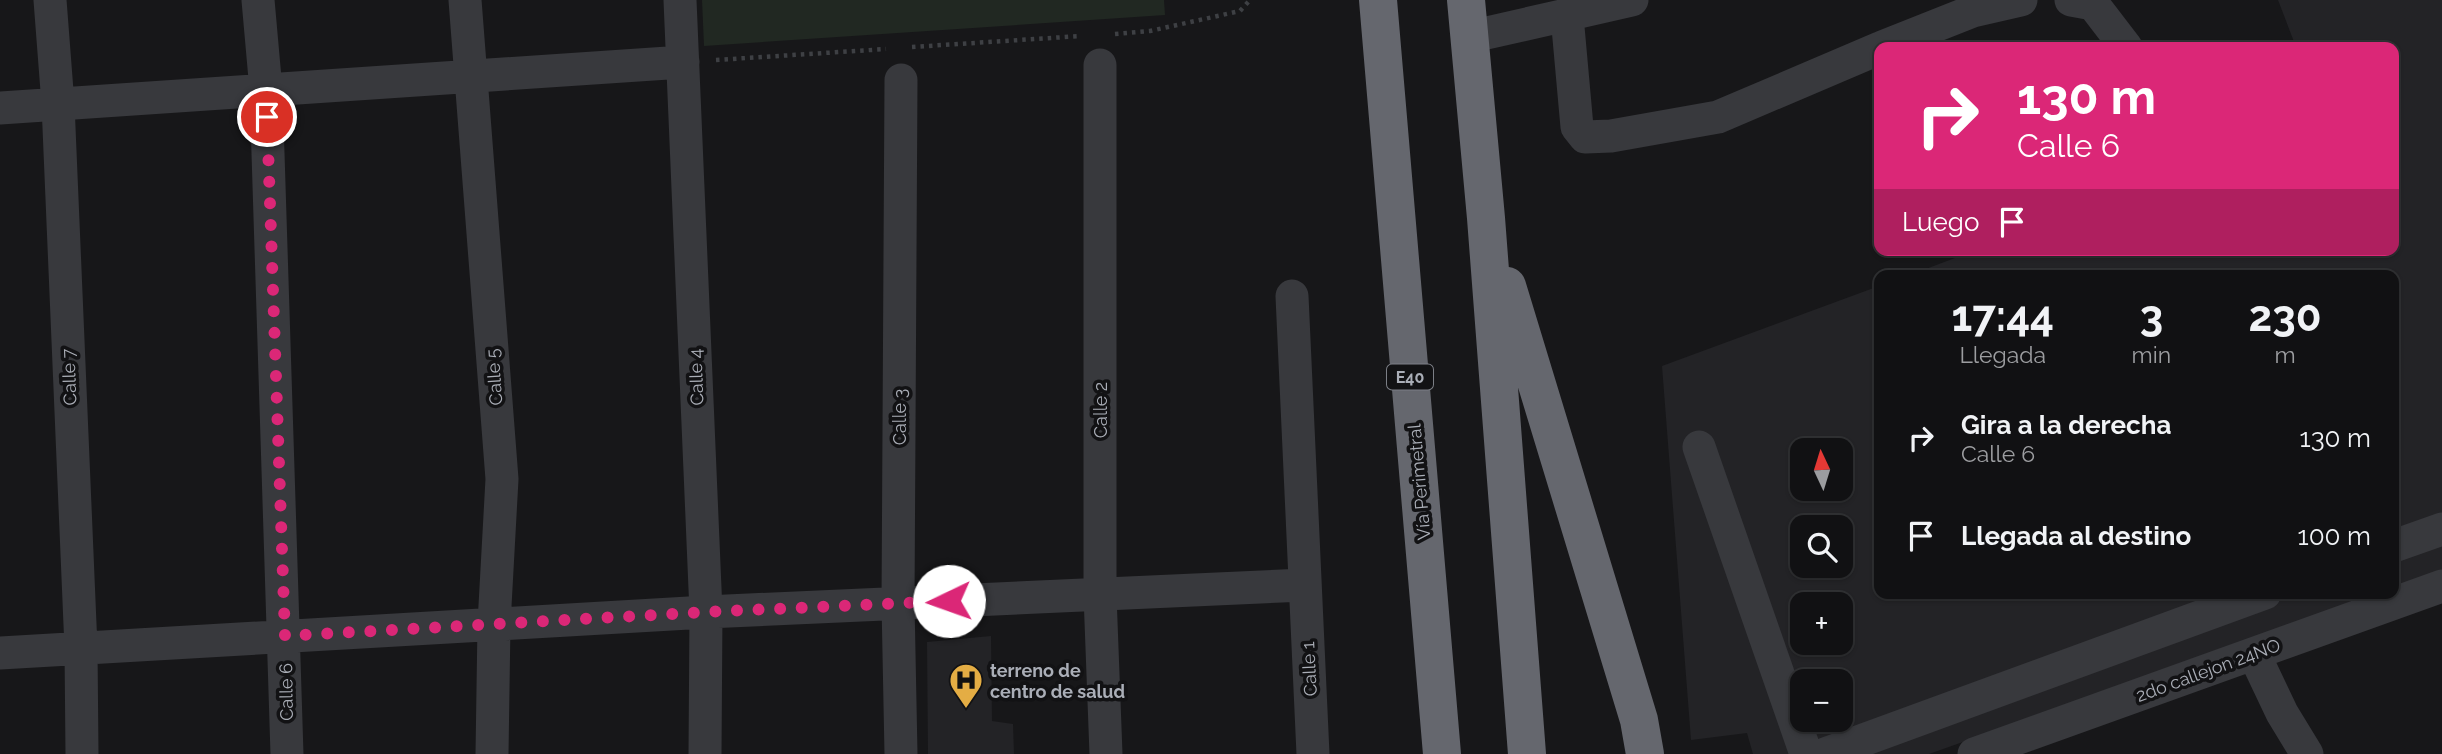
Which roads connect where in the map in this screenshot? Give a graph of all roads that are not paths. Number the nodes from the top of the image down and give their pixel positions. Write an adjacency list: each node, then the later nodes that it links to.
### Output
1 (50, 0): 20 (street, Calle 7)
2 (258, 0): 19 (street, Calle 6)
3 (465, 0): 17 (street, Calle 5)
4 (680, 0): 16 (street, Calle 4)
5 (1378, 0): 38 (highway, Vía Perimetral / E40)
6 (1466, 0): 11 (highway)
7 (1632, 0): 10 (street)
8 (2021, 0): 12 (street)
9 (2071, 0): 13 (street)
10 (1567, 16): 11 (street); 15 (street)
11 (1469, 37): 22 (highway)
12 (1896, 42)
13 (2122, 42)
14 (1105, 50): 29 (street, Calle 2)
15 (1874, 51)
16 (682, 62): 17 (street); 32 (street, Calle 4)
17 (471, 76): 19 (street); 33 (street, Calle 5)
18 (901, 80): 31 (street, Calle 3)
19 (266, 90): 20 (street); 34 (street, Calle 6)
20 (58, 104): 21 (street); 35 (street, Calle 7)
21 (0, 108)
22 (1486, 218): 46 (highway); 47 (highway)
23 (1292, 296): 27 (street, Calle 1)
24 (1699, 447): 48 (street)
25 (2442, 528): 26 (street)
26 (2399, 544)
27 (1305, 585): 29 (street); 45 (street, Calle 1)
28 (2442, 586): 37 (street, 2do callejon 24NO)
29 (1100, 594): 31 (street); 44 (street, Calle 2)
30 (2249, 599): 49 (street)
31 (898, 603): 32 (street); 43 (street, Calle 3)
32 (706, 612): 33 (street); 42 (street, Calle 4)
33 (494, 624): 34 (street); 41 (street, Calle 5)
34 (285, 636): 35 (street); 40 (street, Calle 6)
35 (81, 648): 36 (street); 39 (street, Calle 7)
36 (0, 653)
37 (2254, 654): 50 (street, 2do callejon 24NO); 51 (street)
38 (1438, 742)
39 (82, 754)
40 (287, 754)
41 (492, 754)
42 (705, 754)
43 (901, 754)
44 (1106, 754)
45 (1313, 754)
46 (1527, 754)
47 (1645, 754)
48 (1806, 754)
49 (1825, 754)
50 (1974, 754)
51 (2306, 754)

